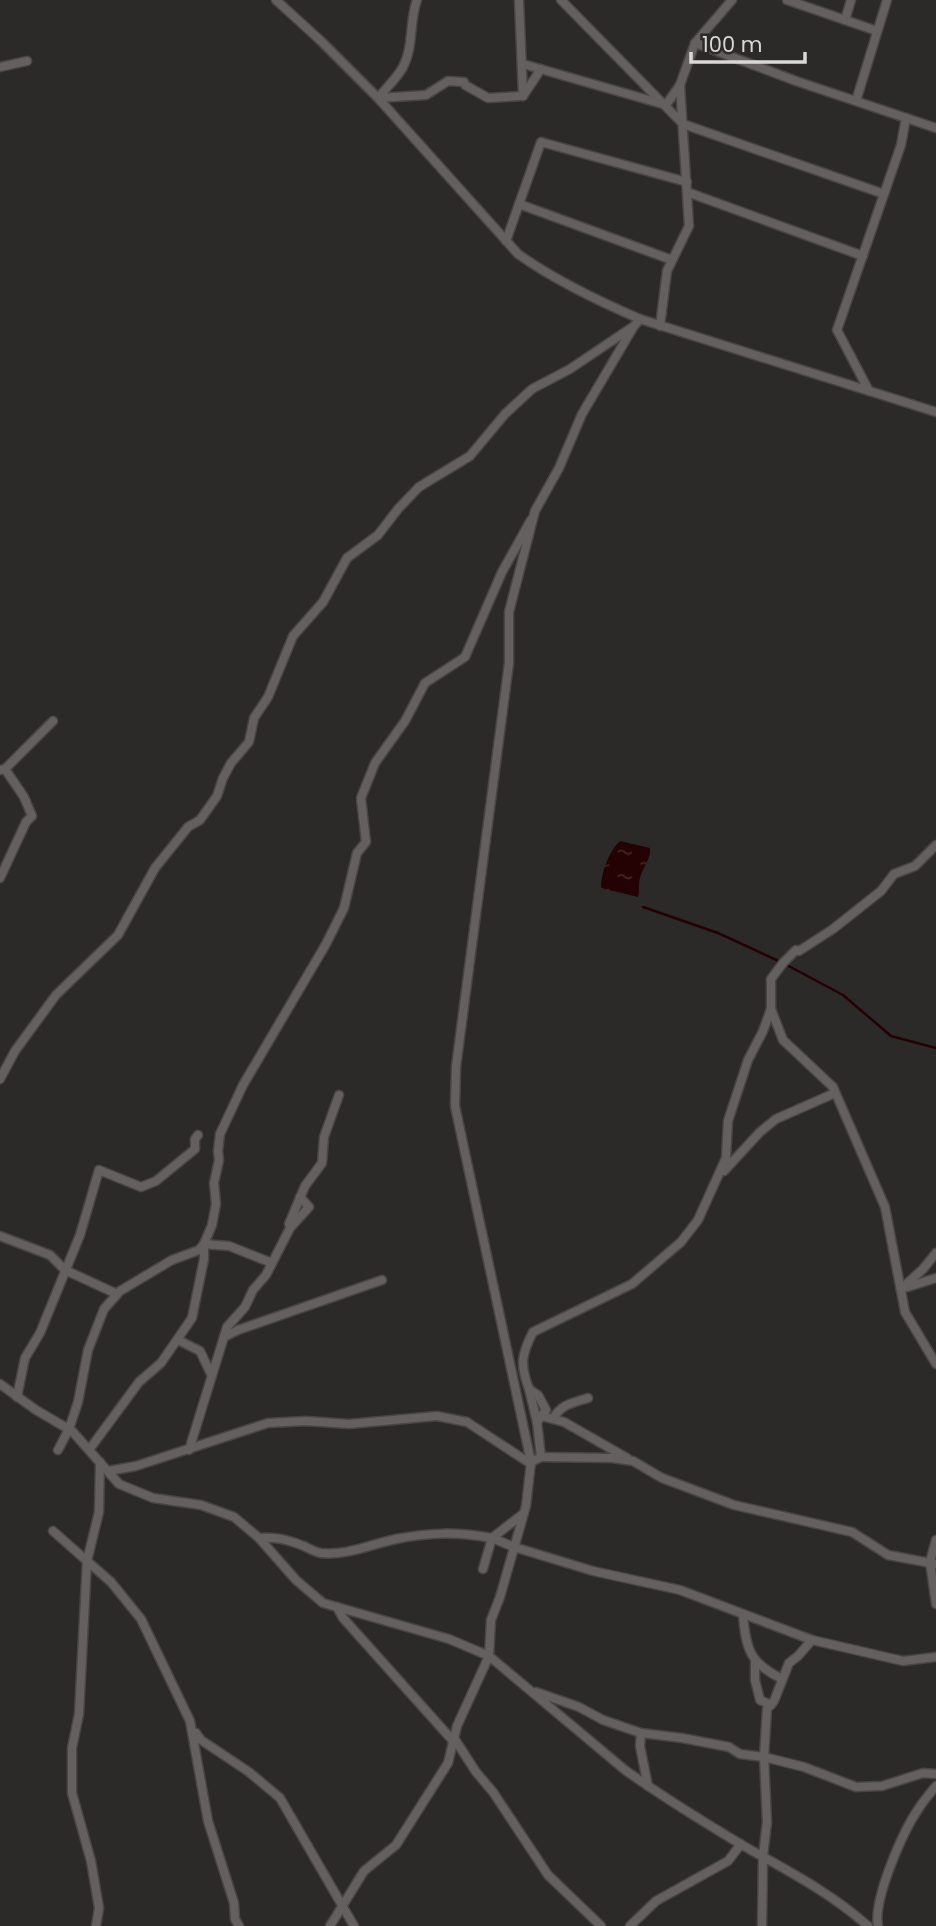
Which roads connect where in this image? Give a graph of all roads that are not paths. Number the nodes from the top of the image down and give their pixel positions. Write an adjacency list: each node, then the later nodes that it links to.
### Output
1 (276, 0): 18 (street)
2 (417, 0): 18 (street)
3 (519, 0): 13 (street)
4 (561, 0): 20 (street)
5 (732, 0): 11 (street)
6 (787, 0): 9 (street)
7 (851, 0): 9 (street)
8 (887, 0): 10 (street)
9 (845, 20): 10 (street)
10 (877, 31): 19 (street)
11 (695, 43): 16 (street); 19 (street)
12 (27, 61): 14 (street)
13 (523, 64): 15 (street); 17 (street)
14 (0, 67)
15 (541, 69): 17 (street); 20 (street)
16 (681, 82): 20 (street); 22 (street)
17 (523, 96): 18 (street)
18 (378, 98): 28 (street)
19 (856, 101): 21 (street)
20 (666, 105): 22 (street)
21 (906, 118): 23 (street); 26 (street)
22 (683, 124): 24 (street); 26 (street)
23 (936, 128)
24 (687, 182): 25 (street); 27 (street)
25 (687, 191): 29 (street); 30 (street)
26 (884, 194): 29 (street)
27 (519, 204): 28 (street); 30 (street)
28 (506, 241): 31 (street)
29 (863, 256): 33 (street)
30 (673, 260): 32 (street)
31 (637, 322): 32 (street); 35 (street); 41 (street)
32 (660, 326): 33 (street)
33 (869, 391): 34 (street)
34 (936, 412)
35 (535, 511): 47 (street); 62 (street)
36 (53, 720): 37 (street)
37 (2, 769): 39 (street)
38 (936, 845): 40 (street)
39 (0, 878)
40 (771, 1009): 42 (street); 45 (street)
41 (2, 1075)
42 (835, 1093): 45 (street); 53 (street)
43 (339, 1094): 49 (street)
44 (198, 1135): 50 (street)
45 (720, 1176): 63 (street)
46 (0, 1236): 50 (street)
47 (204, 1244): 49 (street); 54 (street); 56 (street)
48 (936, 1253): 53 (street)
49 (272, 1264): 55 (street)
50 (65, 1270): 54 (street); 60 (street)
51 (936, 1278): 53 (street)
52 (382, 1280): 55 (street)
53 (901, 1289): 57 (street)
54 (117, 1294): 65 (street)
55 (224, 1337): 58 (street)
56 (178, 1340): 58 (street); 67 (street)
57 (936, 1364)
58 (211, 1374): 68 (street)
59 (0, 1384): 60 (street)
60 (17, 1397): 65 (street)
61 (588, 1398): 64 (street)
62 (520, 1412): 63 (street); 72 (street)
63 (539, 1419): 64 (street); 69 (street)
64 (558, 1421): 70 (street)
65 (69, 1429): 66 (street); 67 (street)
66 (58, 1450)
67 (89, 1450): 71 (street)
68 (189, 1450): 72 (street); 73 (street)
69 (541, 1457): 70 (street); 72 (street)
70 (633, 1461): 81 (street)
71 (100, 1462): 73 (street); 80 (street)
72 (531, 1463): 74 (street)
73 (108, 1471): 76 (street)
74 (524, 1513): 77 (street); 79 (street)
75 (52, 1531): 80 (street)
76 (259, 1538): 77 (street); 84 (street)
77 (492, 1538): 79 (street); 82 (street)
78 (936, 1541): 81 (street)
79 (514, 1547): 85 (street); 87 (street)
80 (87, 1561): 93 (street); 104 (street)
81 (933, 1563): 83 (street)
82 (483, 1569)
83 (936, 1604)
84 (338, 1607): 87 (street); 95 (street)
85 (743, 1615): 86 (street); 89 (street)
86 (812, 1640): 88 (street); 90 (street)
87 (489, 1656): 91 (street); 95 (street)
88 (936, 1657)
89 (755, 1662): 90 (street); 92 (street)
90 (782, 1679): 92 (street)
91 (530, 1690): 94 (street); 98 (street)
92 (771, 1706): 96 (street)
93 (193, 1728): 102 (street); 105 (street)
94 (641, 1733): 96 (street); 98 (street)
95 (454, 1740): 102 (street); 103 (street)
96 (764, 1757): 97 (street); 101 (street)
97 (936, 1774)
98 (648, 1786): 100 (street)
99 (936, 1786): 113 (street)
100 (741, 1844): 101 (street); 110 (street)
101 (763, 1856): 111 (street); 112 (street)
102 (341, 1906): 106 (street); 107 (street)
103 (585, 1912): 108 (street); 109 (street)
104 (96, 1926)
105 (239, 1926)
106 (330, 1926)
107 (354, 1926)
108 (594, 1926)
109 (601, 1926)
110 (630, 1926)
111 (762, 1926)
112 (868, 1926)
113 (878, 1926)

